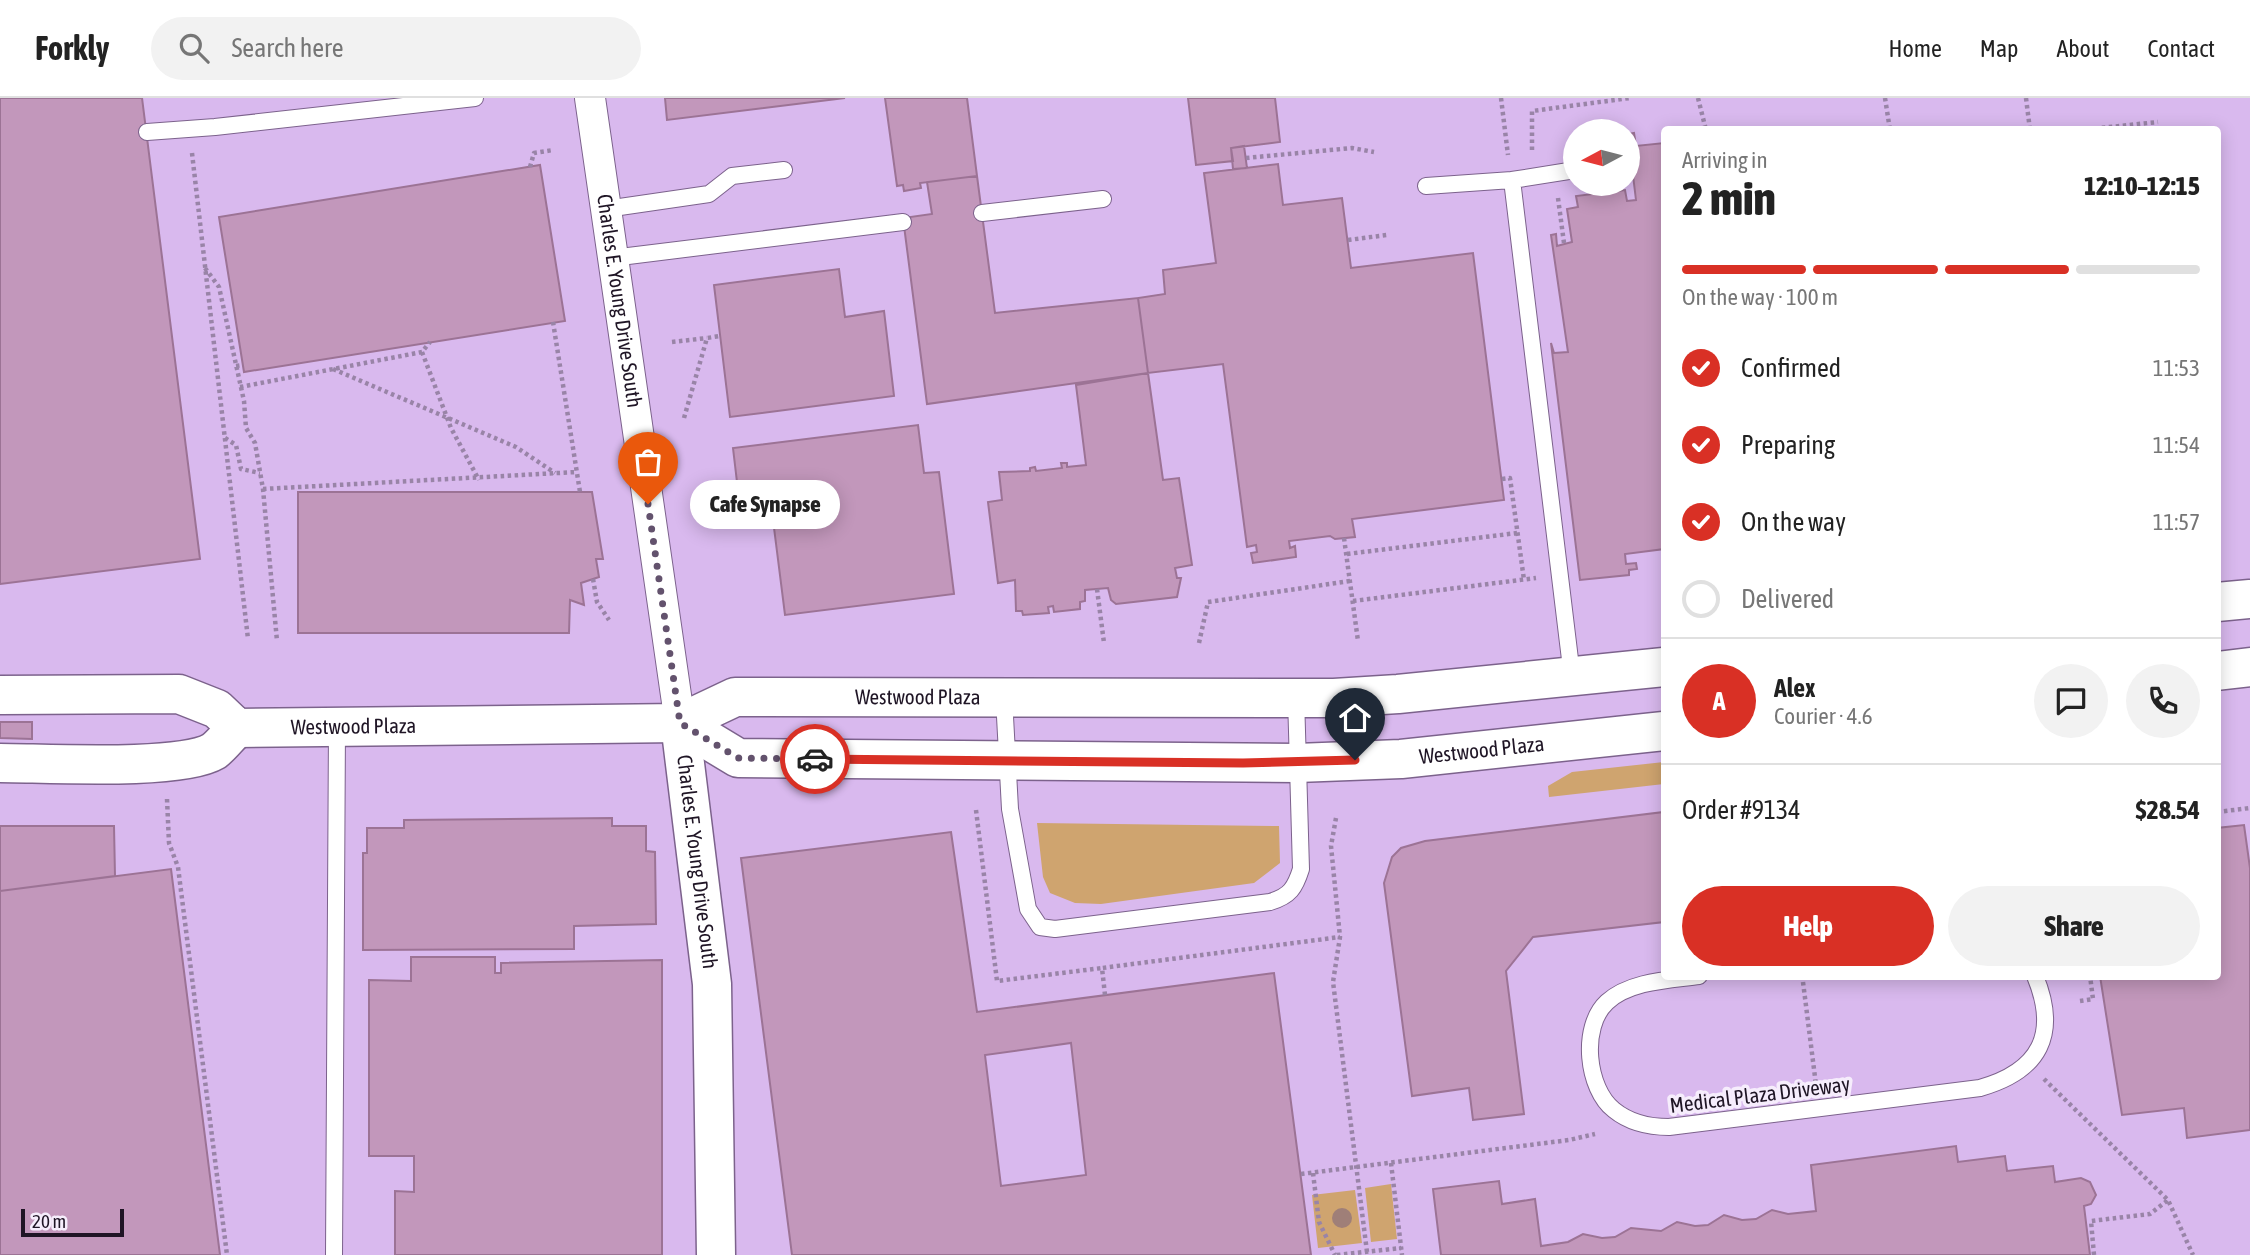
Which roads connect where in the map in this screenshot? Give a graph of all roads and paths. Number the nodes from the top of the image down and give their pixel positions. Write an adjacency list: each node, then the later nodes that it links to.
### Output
1 (475, 98): 13 (lane)
2 (590, 98): 26 (street, Charles E. Young Drive South)
3 (1501, 98): 15 (path)
4 (1630, 98): 23 (path)
5 (1698, 98): 9 (path)
6 (1885, 98): 10 (path)
7 (2026, 98): 11 (path)
8 (2158, 122): 12 (path)
9 (1705, 126)
10 (1888, 126)
11 (2030, 126)
12 (2120, 126)
13 (190, 129): 14 (lane); 33 (path)
14 (147, 132)
15 (1506, 142)
16 (554, 150): 19 (path)
17 (1374, 152): 18 (path)
18 (1246, 158)
19 (530, 167)
20 (784, 170): 26 (lane)
21 (1563, 172): 22 (lane)
22 (1555, 173): 23 (lane); 31 (path)
23 (1511, 180): 24 (lane); 57 (lane)
24 (1426, 186)
25 (1103, 199): 27 (lane)
26 (606, 209): 32 (street, Charles E. Young Drive South)
27 (982, 213)
28 (903, 222): 32 (lane)
29 (1387, 236): 30 (path)
30 (1348, 240)
31 (1564, 243)
32 (612, 258): 78 (street, Charles E. Young Drive South)
33 (204, 267): 41 (path); 46 (path)
34 (553, 322): 47 (path)
35 (720, 336): 36 (path)
36 (707, 338): 38 (path); 45 (path)
37 (430, 342): 39 (path)
38 (672, 342)
39 (422, 352): 42 (path); 44 (path)
40 (243, 365): 41 (path)
41 (236, 366): 43 (path)
42 (333, 369): 43 (path); 44 (path)
43 (240, 387): 48 (path)
44 (448, 418): 49 (path); 51 (path)
45 (684, 418)
46 (224, 438): 48 (path); 66 (path)
47 (577, 472): 49 (path); 53 (path)
48 (260, 473): 52 (path)
49 (556, 473): 51 (path)
50 (1502, 479): 54 (path)
51 (478, 480): 52 (path)
52 (263, 489): 67 (path)
53 (580, 492)
54 (1517, 533): 56 (path); 60 (path)
55 (1344, 538): 56 (path)
56 (1347, 554): 59 (path)
57 (1561, 575): 60 (path); 74 (lane)
58 (593, 579): 65 (path)
59 (1350, 580): 63 (path); 70 (path)
60 (1524, 580): 63 (path)
61 (1097, 589): 69 (path)
62 (2250, 598): 64 (main road)
63 (1353, 601): 68 (path)
64 (2221, 602)
65 (609, 620)
66 (248, 639)
67 (277, 641)
68 (1358, 642)
69 (1104, 643)
70 (1199, 643)
71 (1661, 667): 74 (main road, Westwood Plaza)
72 (2250, 667): 73 (main road)
73 (2221, 671)
74 (1572, 676): 77 (main road, Westwood Plaza)
75 (0, 695): 80 (main road)
76 (1004, 696): 77 (main road, Westwood Plaza); 78 (main road, Westwood Plaza); 82 (lane)
77 (1296, 697): 84 (lane)
78 (680, 723): 79 (main road, Westwood Plaza); 82 (main road, Westwood Plaza); 108 (main road, Charles E. Young Drive South)
79 (337, 726): 80 (main road, Westwood Plaza); 107 (lane)
80 (237, 728): 83 (main road)
81 (1661, 730): 84 (main road, Westwood Plaza)
82 (1007, 760): 84 (main road, Westwood Plaza); 84 (lane)
83 (0, 763)
84 (1297, 763)
85 (167, 796): 106 (path)
86 (2250, 808): 87 (path)
87 (2221, 811)
88 (1336, 818): 89 (path)
89 (1340, 937): 94 (path); 100 (path)
90 (1670, 980): 96 (lane, Medical Plaza Driveway)
91 (2037, 980): 96 (lane, Medical Plaza Driveway)
92 (2091, 980): 95 (path)
93 (1803, 982): 97 (path)
94 (1105, 995)
95 (2080, 1001)
96 (2027, 1063): 103 (path)
97 (1816, 1090)
98 (1595, 1134): 99 (path)
99 (1391, 1163): 100 (path); 104 (path)
100 (1355, 1167): 101 (path); 105 (path)
101 (1312, 1172): 102 (path); 109 (path)
102 (1301, 1174)
103 (2168, 1200): 111 (path); 112 (path)
104 (1401, 1248): 105 (path); 110 (path)
105 (1367, 1252): 109 (path)
106 (227, 1255)
107 (334, 1255)
108 (716, 1255)
109 (1336, 1255)
110 (1402, 1255)
111 (2094, 1255)
112 (2193, 1255)

